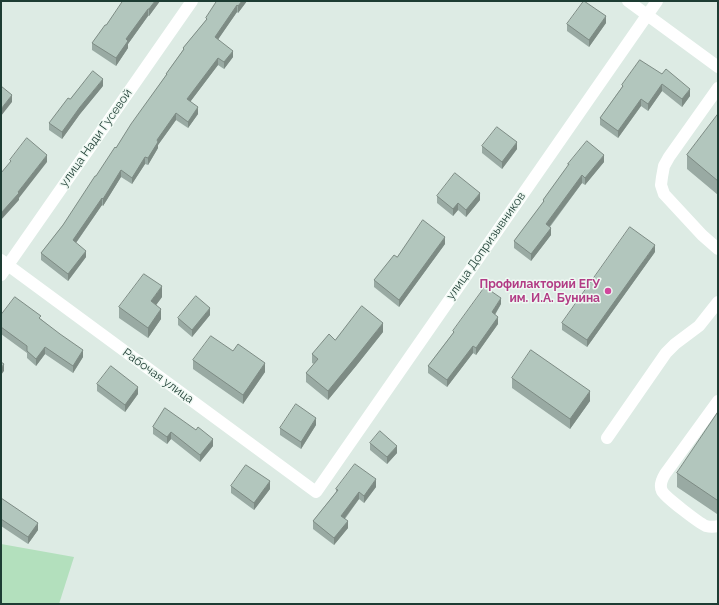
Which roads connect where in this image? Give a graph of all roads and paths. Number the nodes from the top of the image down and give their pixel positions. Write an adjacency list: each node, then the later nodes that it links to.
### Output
1 (192, 1): 8 (street, улица Нади Гусевой)
2 (628, 1): 4 (street)
3 (657, 1): 4 (street, улица Допризывников)
4 (647, 15): 5 (street); 13 (street, улица Допризывников)
5 (718, 66)
6 (718, 88): 7 (street)
7 (718, 249)
8 (5, 262): 9 (street, улица Нади Гусевой); 13 (street, Рабочая улица)
9 (1, 275)
10 (718, 302): 12 (street)
11 (718, 401): 14 (street)
12 (607, 438)
13 (316, 492)
14 (718, 526)

